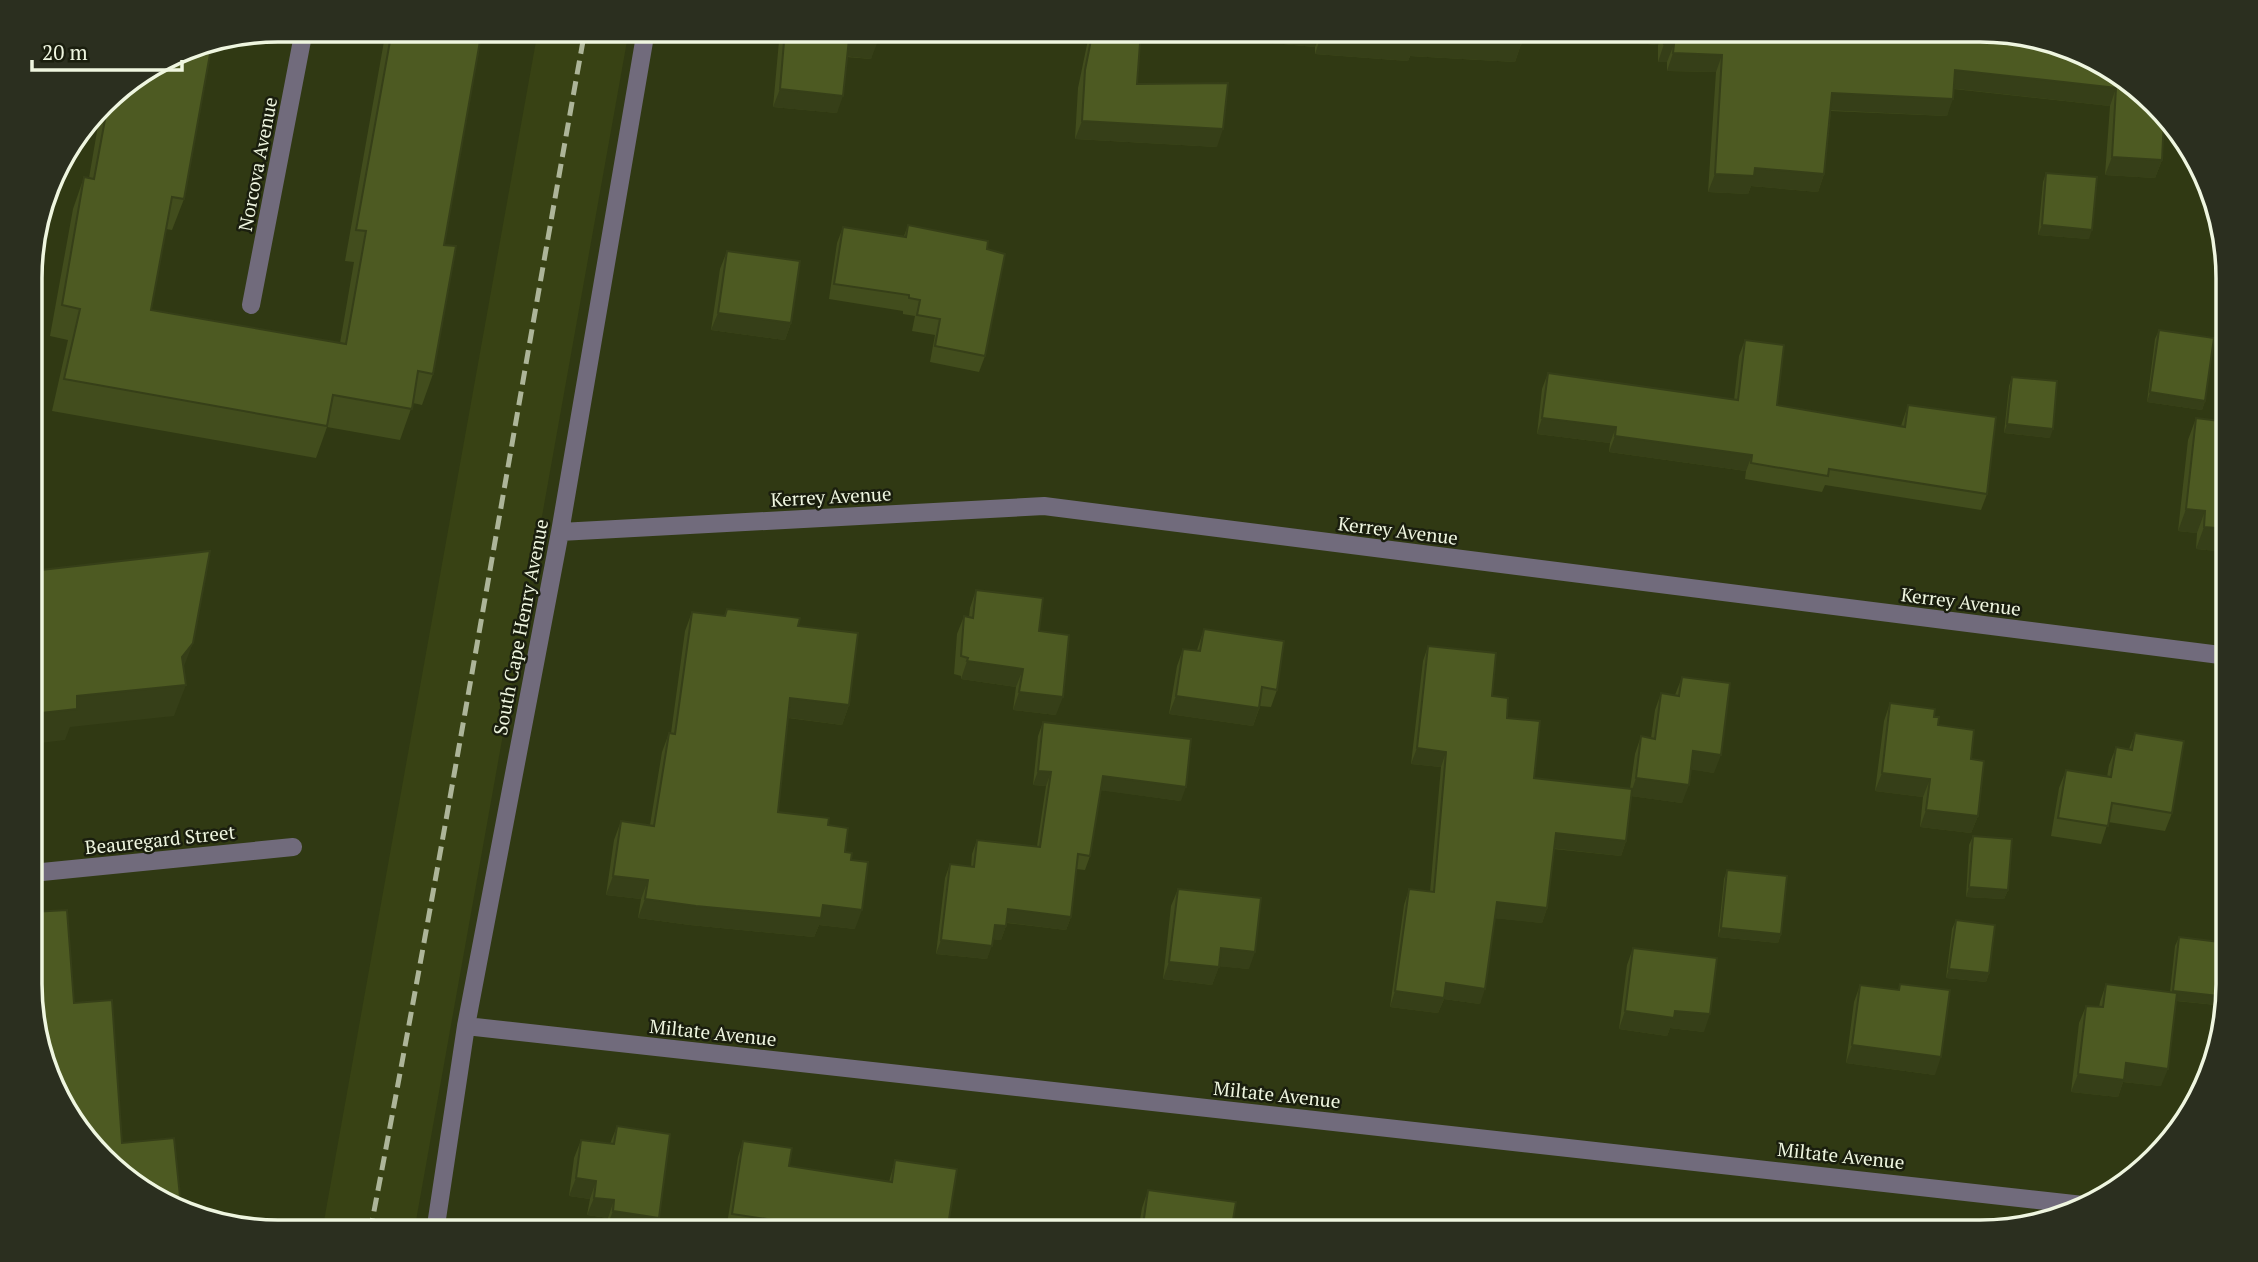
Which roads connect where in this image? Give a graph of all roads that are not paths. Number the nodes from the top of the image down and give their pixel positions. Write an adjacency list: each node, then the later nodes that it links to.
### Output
1 (301, 43): 3 (street, Norcova Avenue)
2 (644, 43): 4 (street, South Cape Henry Avenue)
3 (251, 305)
4 (560, 532): 5 (street, Kerrey Avenue); 8 (street, South Cape Henry Avenue)
5 (2215, 654)
6 (293, 847): 7 (street, Beauregard Street)
7 (42, 872)
8 (466, 1026): 9 (street, Miltate Avenue); 10 (street, South Cape Henry Avenue)
9 (2067, 1203)
10 (437, 1220)

